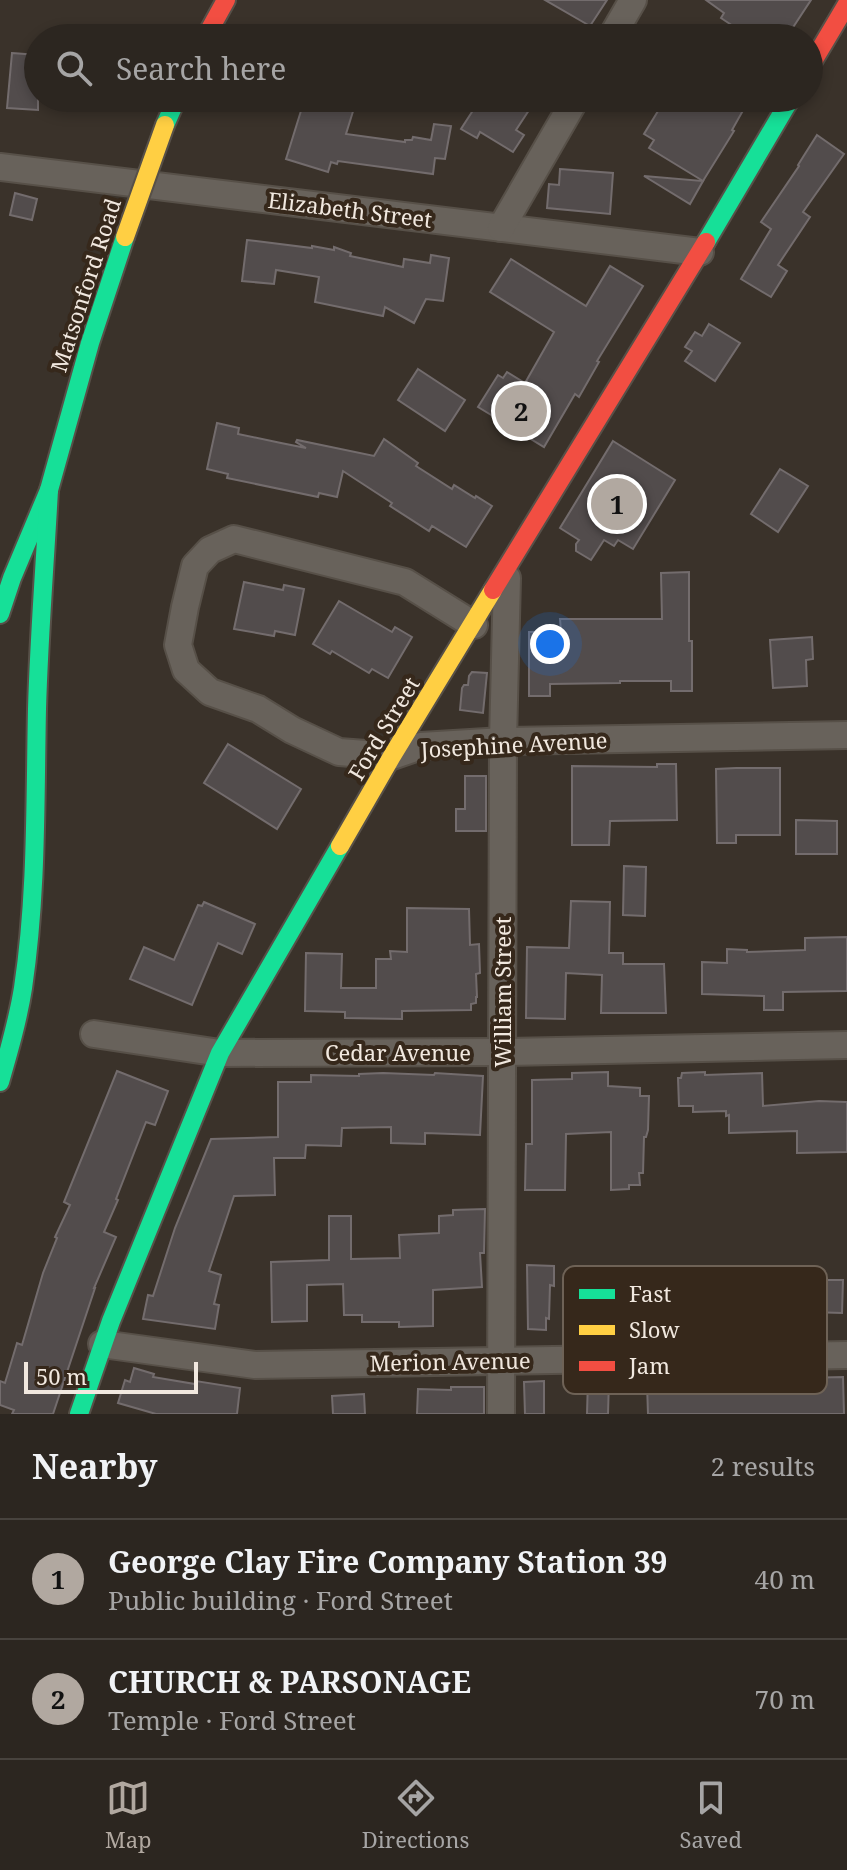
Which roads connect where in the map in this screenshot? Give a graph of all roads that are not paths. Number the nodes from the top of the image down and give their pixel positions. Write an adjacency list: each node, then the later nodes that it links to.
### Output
1 (226, 0): 4 (main road)
2 (633, 0): 5 (street)
3 (847, 4): 6 (main road)
4 (213, 24)
5 (619, 24)
6 (823, 44)
7 (171, 112): 13 (main road, Matsonford Road, bridge)
8 (568, 112): 11 (street)
9 (783, 112): 12 (main road, Ford Street)
10 (0, 167): 11 (street, Elizabeth Street)
11 (501, 228): 12 (street, Elizabeth Street)
12 (700, 252): 14 (main road, Ford Street)
13 (49, 490): 15 (main road, Matsonford Road); 24 (main road, Matsonford Road)
14 (507, 571): 16 (main road, Ford Street); 18 (street, William Street)
15 (0, 614)
16 (474, 625): 19 (main road, Ford Street); 19 (street, Josephine Avenue)
17 (847, 735): 18 (street, Josephine Avenue)
18 (503, 741): 19 (street, Josephine Avenue); 22 (street, William Street)
19 (392, 756): 23 (main road, Ford Street)
20 (94, 1034): 23 (street, Cedar Avenue)
21 (847, 1045): 22 (street, Cedar Avenue)
22 (502, 1052): 23 (street, Cedar Avenue); 29 (street, William Street)
23 (220, 1053): 25 (main road, Ford Street)
24 (0, 1082)
25 (102, 1344): 29 (street, Merion Avenue); 30 (main road, Ford Street)
26 (827, 1355): 27 (street, Merion Avenue)
27 (847, 1355)
28 (563, 1360): 29 (street, Merion Avenue)
29 (501, 1361): 31 (street, William Street)
30 (79, 1414)
31 (501, 1414)

